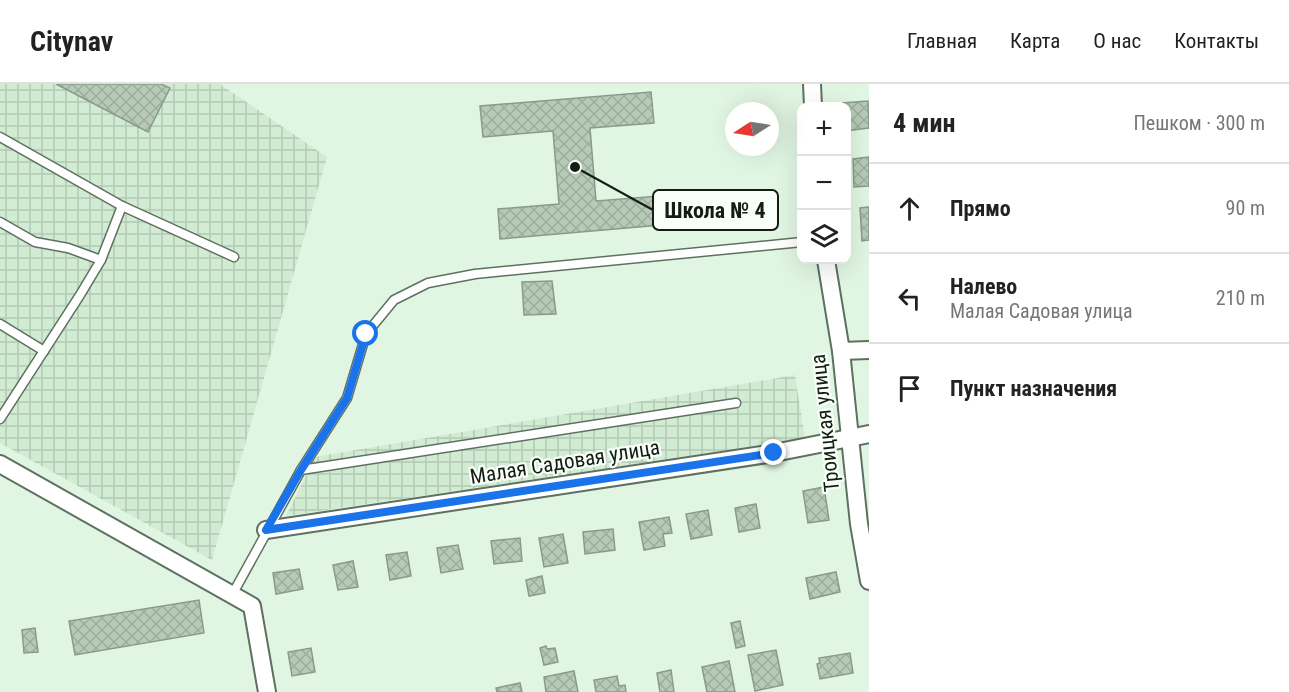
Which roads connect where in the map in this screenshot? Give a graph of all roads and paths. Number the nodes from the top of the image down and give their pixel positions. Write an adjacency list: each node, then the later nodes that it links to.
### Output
1 (812, 84): 2 (street)
2 (813, 102)
3 (0, 137): 4 (lane)
4 (122, 206): 7 (lane); 8 (lane)
5 (0, 222): 8 (lane)
6 (797, 242): 19 (lane)
7 (234, 257)
8 (101, 260): 12 (lane)
9 (826, 264): 13 (street, Троицкая улица)
10 (0, 324): 12 (lane)
11 (869, 350): 13 (street)
12 (44, 351): 15 (lane)
13 (841, 351): 17 (street, Троицкая улица)
14 (736, 403): 19 (lane)
15 (0, 419)
16 (869, 434): 17 (street, Малая Садовая улица)
17 (850, 437): 20 (street, Малая Садовая улица); 21 (street, Троицкая улица)
18 (0, 464): 22 (street)
19 (301, 470): 20 (lane)
20 (266, 530): 22 (lane)
21 (869, 581)
22 (232, 595): 23 (street)
23 (267, 692)

